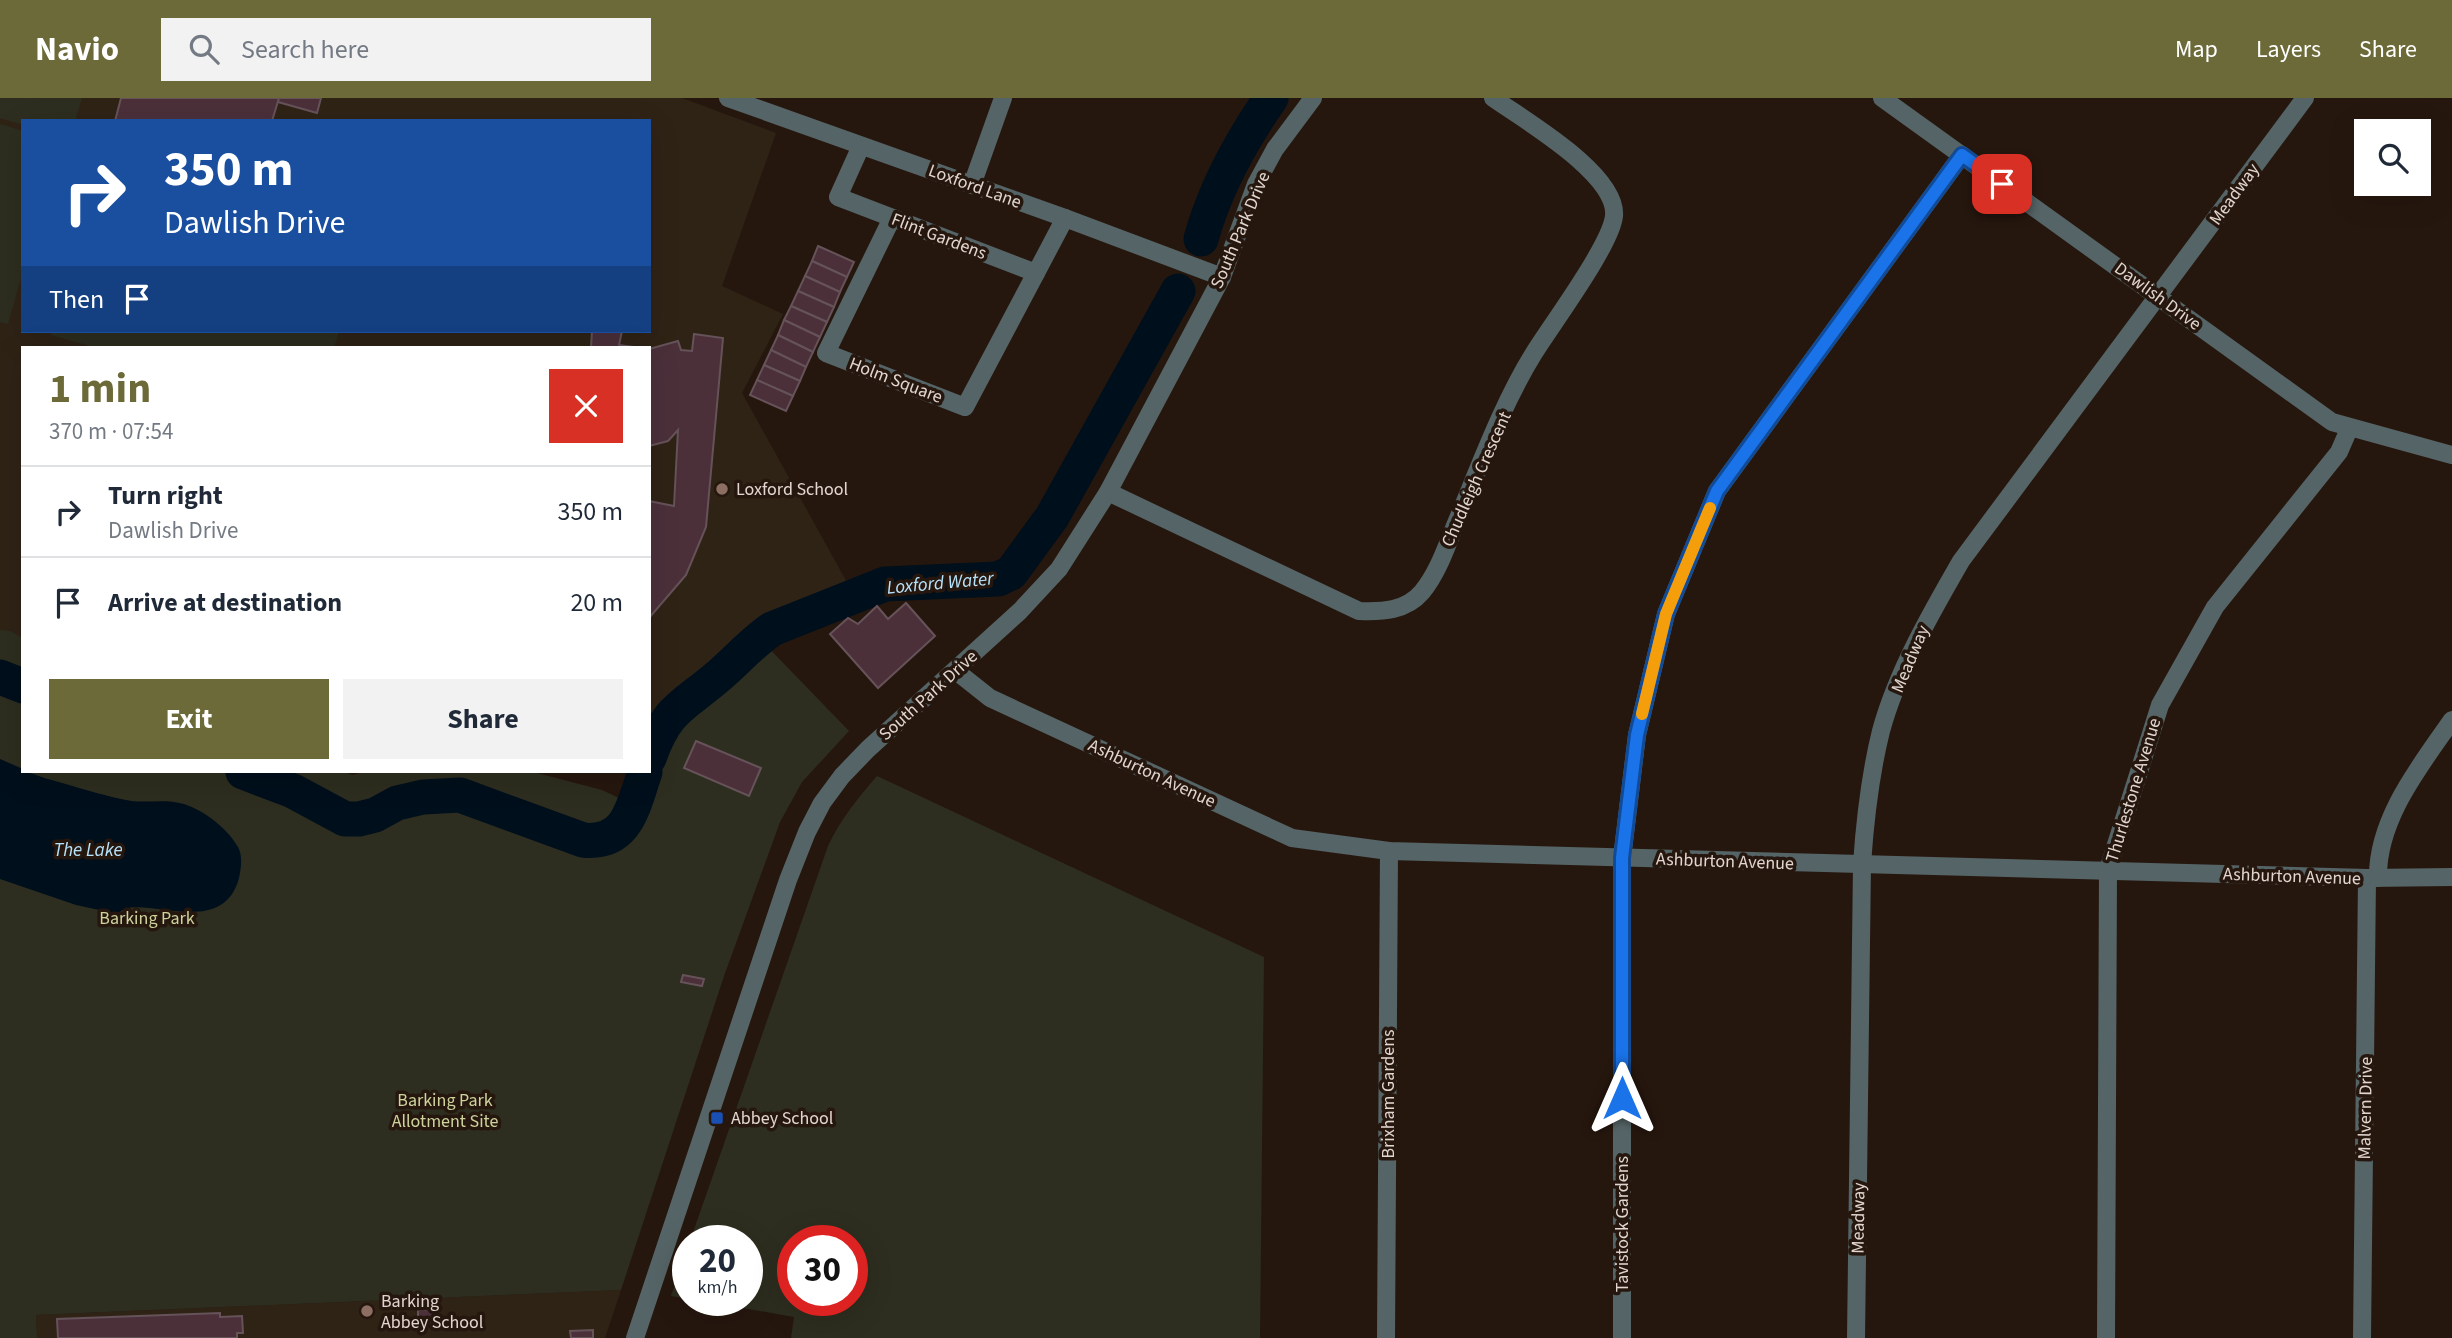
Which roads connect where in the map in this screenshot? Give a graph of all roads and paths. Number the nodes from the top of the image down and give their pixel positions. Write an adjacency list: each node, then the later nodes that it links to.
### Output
1 (728, 98): 7 (street, Loxford Lane)
2 (1003, 98): 9 (street)
3 (1313, 98): 13 (street, South Park Drive)
4 (1493, 98): 17 (street, Chudleigh Crescent)
5 (1882, 98): 8 (street, Dawlish Drive)
6 (2305, 98): 14 (street, Meadway)
7 (862, 146): 9 (street, Loxford Lane); 10 (street, Flint Gardens)
8 (1962, 155): 14 (street, Dawlish Drive); 21 (street, Tavistock Gardens)
9 (972, 186): 11 (street, Loxford Lane)
10 (892, 218): 12 (street, Flint Gardens); 12 (street, Holm Square)
11 (1065, 218): 12 (street); 13 (street, Loxford Lane)
12 (1036, 273)
13 (1222, 277): 17 (street, South Park Drive)
14 (2158, 296): 15 (street, Dawlish Drive); 22 (street, Meadway)
15 (2349, 429): 16 (street, Dawlish Drive); 23 (street, Thurlestone Avenue)
16 (2452, 455)
17 (1108, 492): 18 (street, South Park Drive)
18 (956, 671): 20 (street, Ashburton Avenue); 26 (street, South Park Drive)
19 (2452, 720): 25 (street, Malvern Drive)
20 (1389, 851): 21 (street, Ashburton Avenue); 27 (street, Brixham Gardens)
21 (1622, 858): 22 (street, Ashburton Avenue); 28 (street, Tavistock Gardens)
22 (1862, 864): 23 (street, Ashburton Avenue); 29 (street, Meadway)
23 (2108, 870): 25 (street, Ashburton Avenue); 30 (street, Thurlestone Avenue)
24 (2452, 877): 25 (street, Ashburton Avenue)
25 (2372, 878): 31 (street, Malvern Drive)
26 (635, 1338)
27 (1386, 1338)
28 (1622, 1338)
29 (1856, 1338)
30 (2106, 1338)
31 (2362, 1338)

